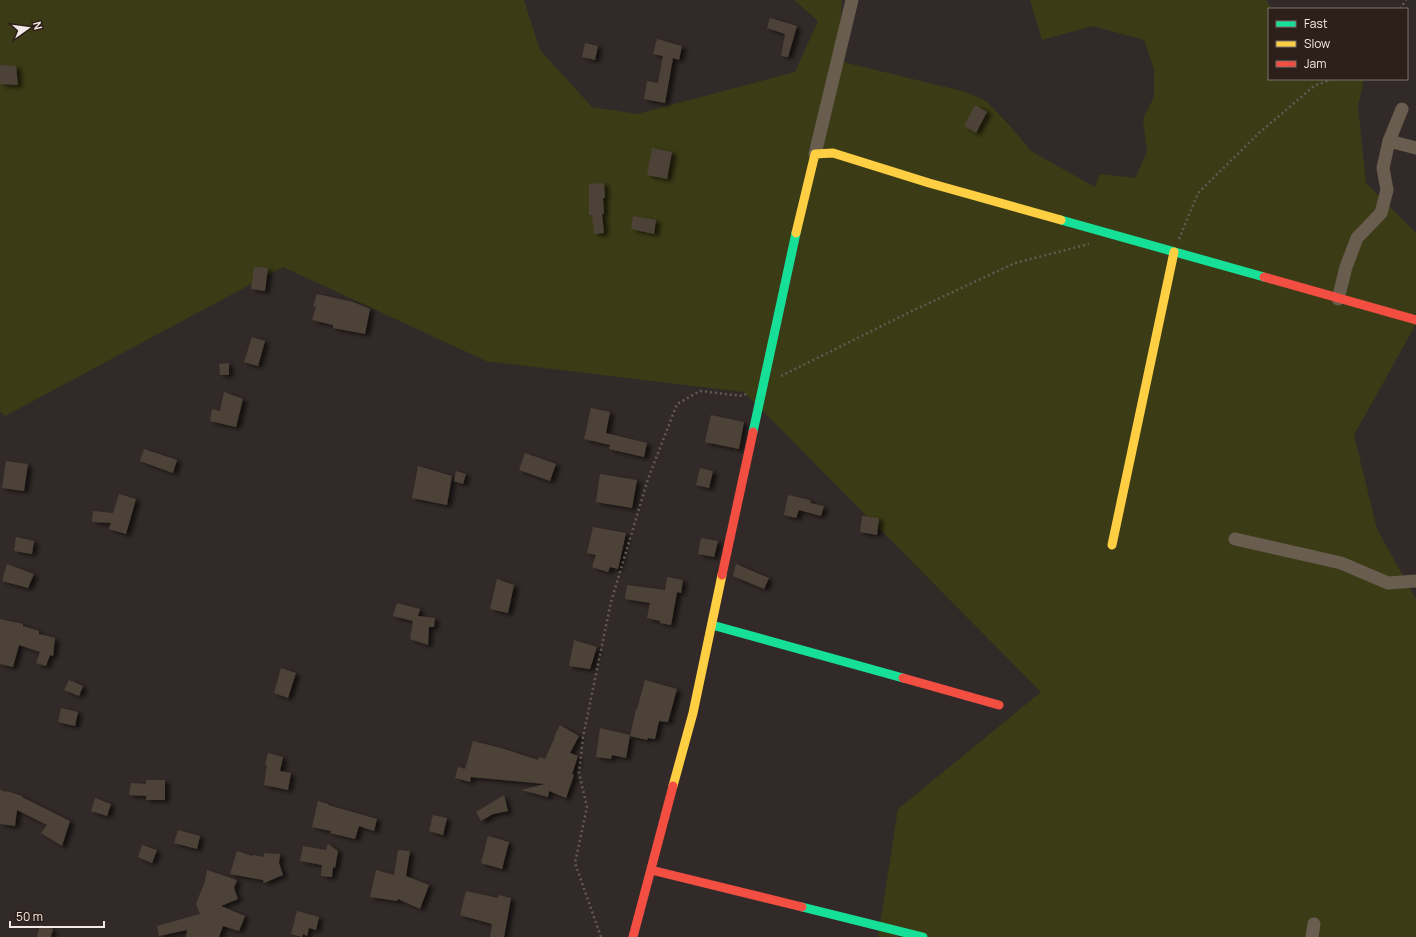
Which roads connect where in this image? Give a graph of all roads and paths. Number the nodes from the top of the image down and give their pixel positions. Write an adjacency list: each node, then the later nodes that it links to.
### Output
1 (852, 0): 6 (street)
2 (1329, 80): 7 (path)
3 (1402, 109): 4 (street)
4 (1389, 141): 5 (street); 8 (street)
5 (1416, 148)
6 (814, 154): 7 (street); 13 (street)
7 (1174, 252): 8 (street); 11 (street)
8 (1338, 299): 9 (street)
9 (1416, 320)
10 (1235, 539): 12 (street)
11 (1112, 545)
12 (1416, 581)
13 (712, 625): 14 (street); 15 (street)
14 (999, 705)
15 (651, 870): 17 (street); 18 (street)
16 (1314, 924): 19 (street)
17 (633, 937)
18 (922, 937)
19 (1312, 937)

